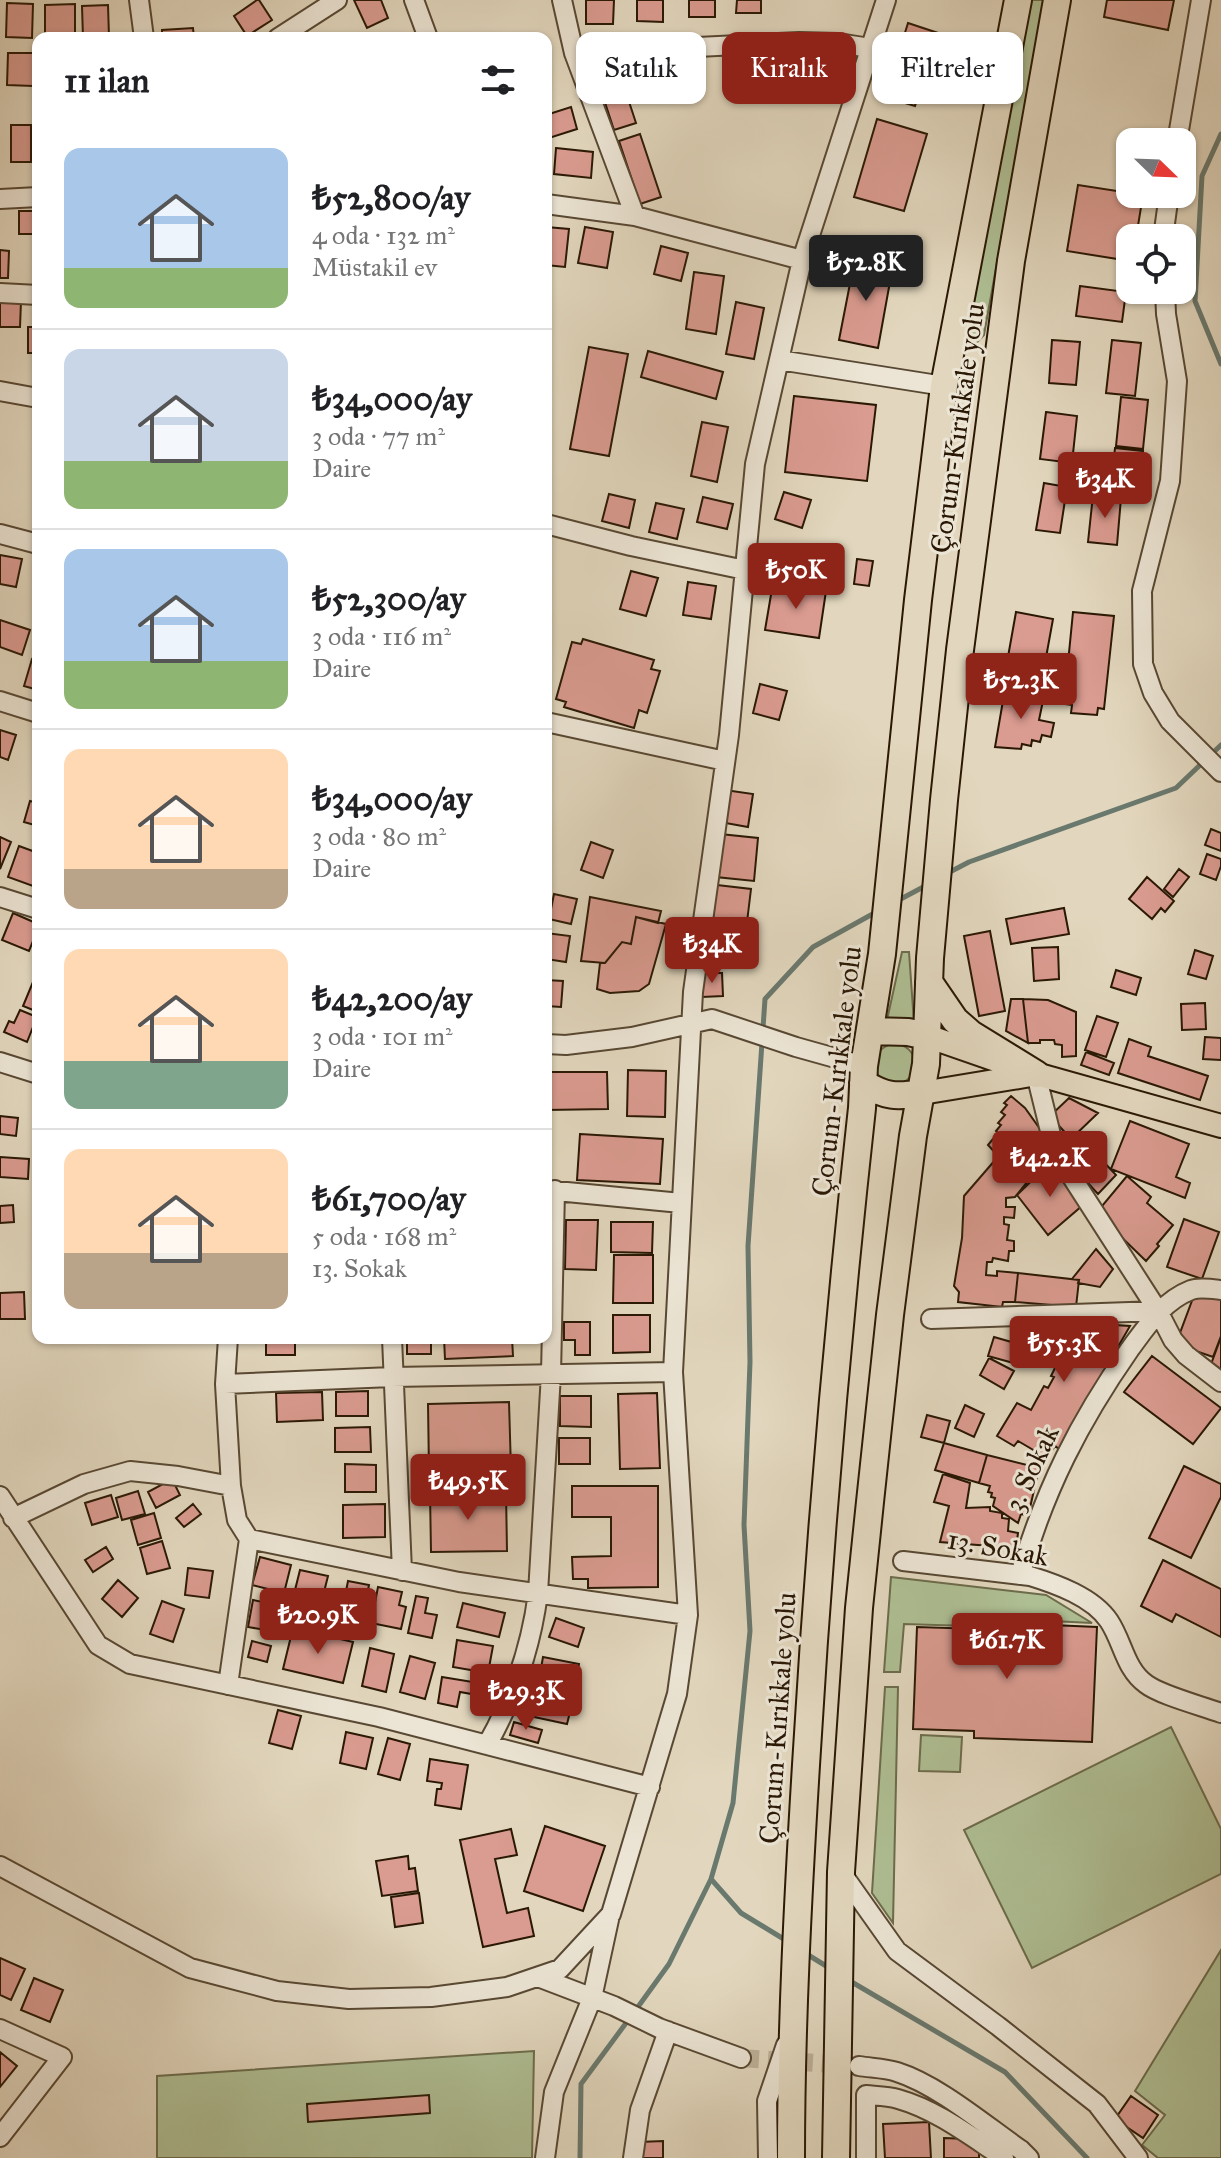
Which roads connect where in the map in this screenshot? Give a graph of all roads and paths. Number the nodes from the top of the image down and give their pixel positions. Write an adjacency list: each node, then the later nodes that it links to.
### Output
1 (139, 0): 9 (street)
2 (337, 0): 10 (street)
3 (414, 0): 11 (street)
4 (562, 0): 13 (street)
5 (886, 0): 12 (street)
6 (1018, 0): 24 (highway, Çorum-Kırıkkale yolu)
7 (1057, 0): 38 (highway, Çorum-Kırıkkale yolu)
8 (1201, 0): 14 (street)
9 (143, 32)
10 (287, 32)
11 (426, 32)
12 (870, 48): 13 (street); 19 (street)
13 (574, 53): 18 (street)
14 (1179, 128)
15 (32, 197): 16 (street)
16 (0, 199)
17 (552, 205): 18 (street)
18 (635, 216): 19 (street)
19 (802, 260): 23 (street)
20 (0, 293): 21 (street)
21 (32, 295)
22 (1166, 304): 35 (street)
23 (779, 360): 24 (street); 30 (street)
24 (944, 386): 40 (highway, Çorum-Kırıkkale yolu)
25 (0, 391): 26 (street)
26 (32, 397)
27 (552, 526): 30 (street)
28 (0, 534): 29 (street)
29 (32, 542)
30 (745, 570): 34 (street)
31 (0, 701): 32 (street)
32 (32, 711)
33 (552, 723): 34 (street)
34 (725, 761): 39 (street)
35 (1221, 772)
36 (0, 897): 37 (street)
37 (32, 907)
38 (930, 970): 41 (highway, Çorum-Kırıkkale yolu); 46 (highway)
39 (692, 1023): 42 (street); 45 (street); 50 (street)
40 (870, 1031): 41 (highway); 45 (highway, Çorum-Kırıkkale yolu)
41 (927, 1036): 46 (main road); 47 (highway, Çorum-Kırıkkale yolu)
42 (552, 1044)
43 (0, 1062): 44 (street)
44 (32, 1072)
45 (863, 1074): 47 (highway); 80 (highway, Çorum-Kırıkkale yolu)
46 (1036, 1074): 47 (main road); 48 (main road); 52 (street)
47 (922, 1093): 76 (highway, Çorum-Kırıkkale yolu)
48 (1221, 1126)
49 (552, 1190): 50 (street)
50 (681, 1203): 57 (street)
51 (1221, 1290): 52 (street)
52 (1158, 1311): 53 (street); 60 (street); 68 (street, 3. Sokak)
53 (931, 1319)
54 (228, 1344): 61 (street)
55 (392, 1344): 59 (street)
56 (551, 1344): 58 (street)
57 (673, 1372): 58 (street); 70 (street)
58 (551, 1374): 59 (street); 69 (street)
59 (392, 1377): 61 (street); 67 (street)
60 (1221, 1382)
61 (225, 1384): 62 (street)
62 (231, 1486): 64 (street); 65 (street)
63 (0, 1496): 64 (street)
64 (13, 1518): 71 (street)
65 (249, 1539): 67 (street); 71 (street)
66 (903, 1561): 68 (street, 13. Sokak)
67 (402, 1571): 69 (street)
68 (1020, 1575): 72 (street, 13. Sokak)
69 (538, 1593): 70 (street); 73 (street)
70 (688, 1615): 74 (street)
71 (228, 1685): 73 (street)
72 (1221, 1713)
73 (487, 1745): 74 (street)
74 (650, 1787): 77 (street)
75 (0, 1866): 78 (street)
76 (841, 1872): 91 (highway, Çorum-Kırıkkale yolu); 94 (street)
77 (611, 1914): 78 (street); 79 (street)
78 (538, 1977): 79 (street)
79 (592, 1998): 82 (street); 87 (street)
80 (793, 2013): 89 (street); 90 (highway, Çorum-Kırıkkale yolu)
81 (0, 2029): 85 (street)
82 (663, 2029): 83 (street); 88 (street)
83 (741, 2058)
84 (859, 2066): 86 (street)
85 (0, 2137)
86 (1022, 2155)
87 (545, 2158)
88 (633, 2158)
89 (768, 2158)
90 (791, 2158)
91 (836, 2158)
92 (866, 2158): 93 (street)
93 (1004, 2158)
94 (1138, 2158)

